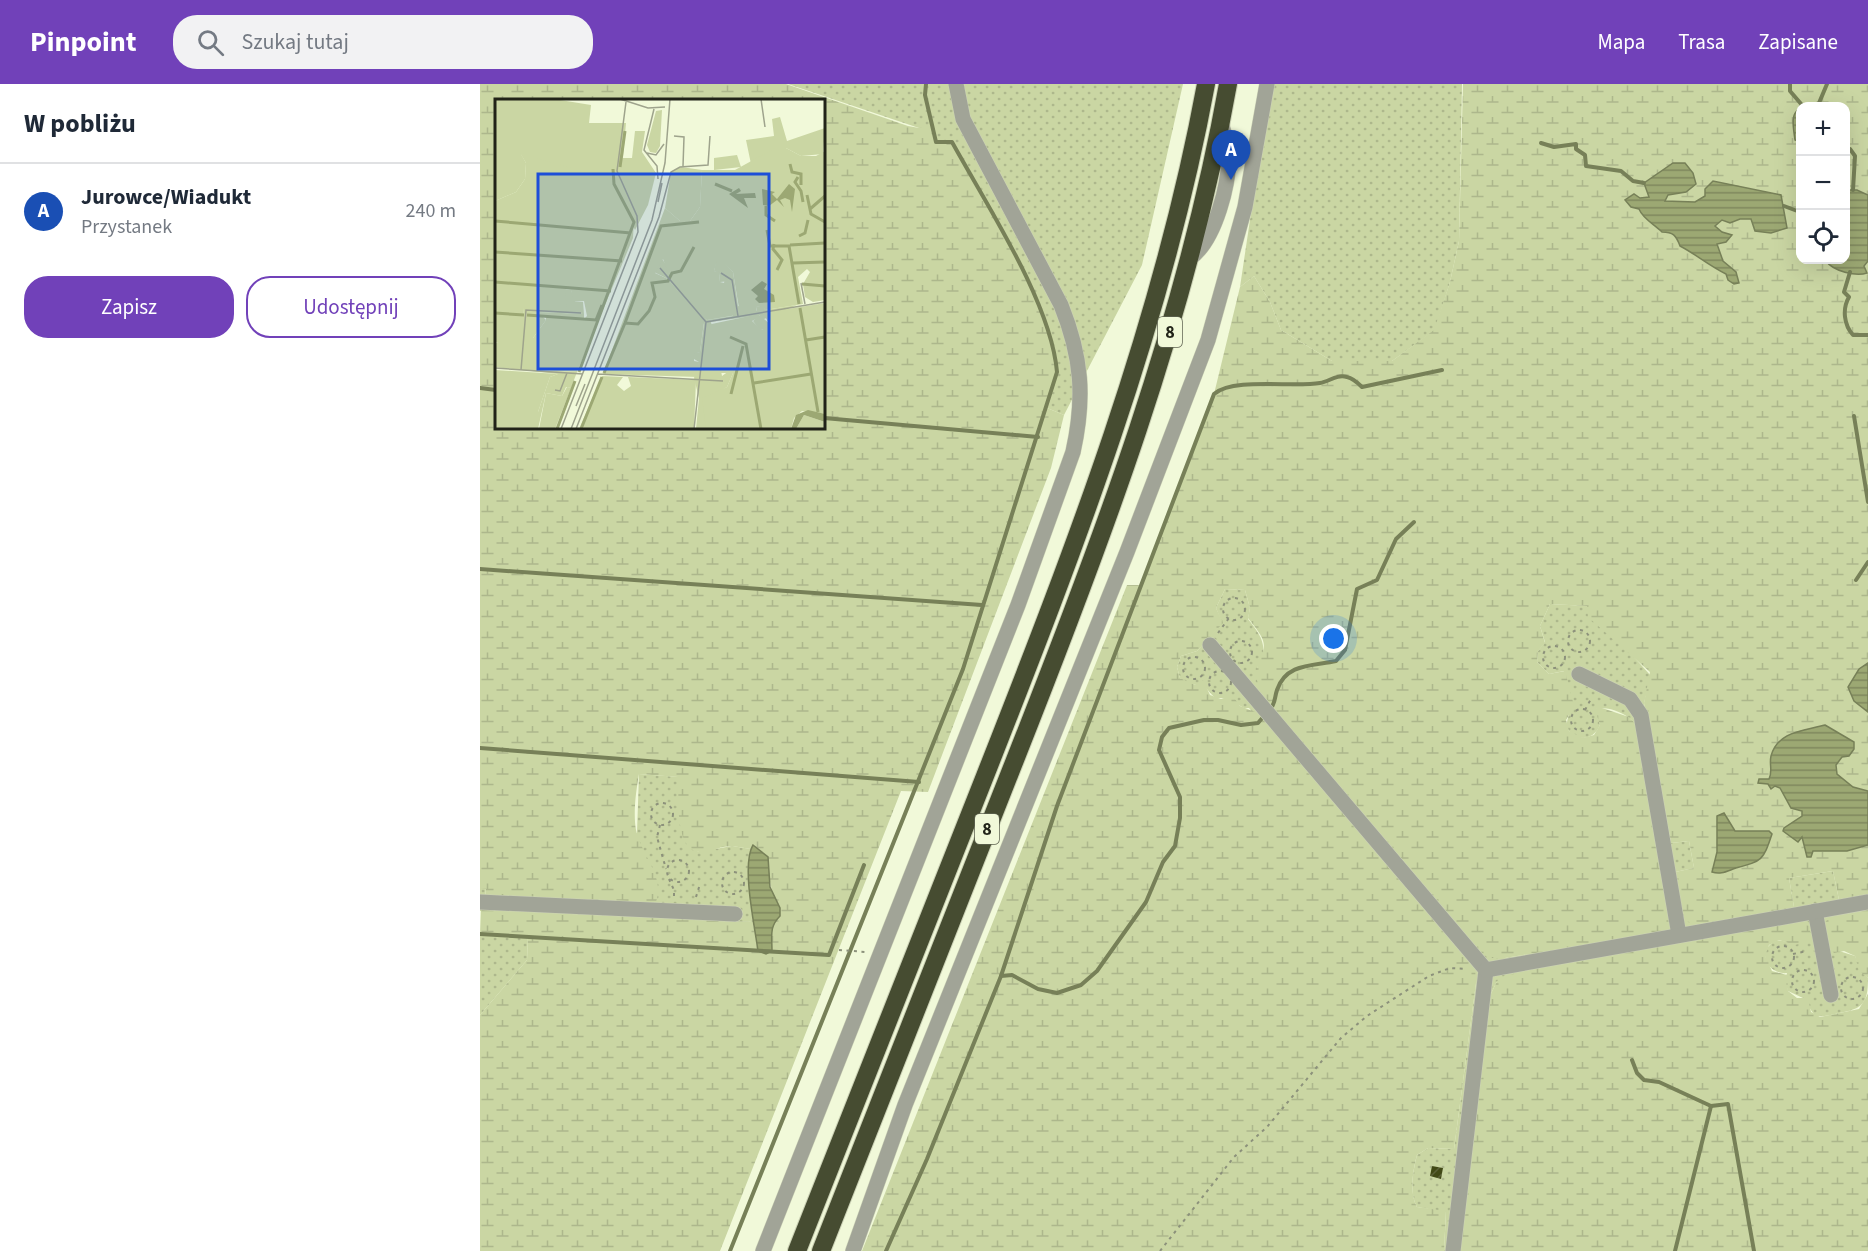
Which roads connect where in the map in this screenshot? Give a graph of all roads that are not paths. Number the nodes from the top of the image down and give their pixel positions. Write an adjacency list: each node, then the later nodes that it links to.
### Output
1 (956, 84): 16 (street)
2 (1198, 84): 6 (highway)
3 (1206, 84): 6 (highway, 8)
4 (1228, 84): 18 (highway, 8)
5 (1267, 84): 19 (street)
6 (1201, 113): 17 (highway, 8)
7 (1210, 645): 14 (street)
8 (1579, 674): 13 (street)
9 (480, 902): 12 (street)
10 (1868, 902): 11 (street)
11 (1815, 911): 13 (street); 15 (street)
12 (735, 914)
13 (1679, 935): 14 (street)
14 (1486, 969): 20 (street)
15 (1838, 995)
16 (763, 1251)
17 (797, 1251)
18 (821, 1251)
19 (853, 1251)
20 (1453, 1251)

